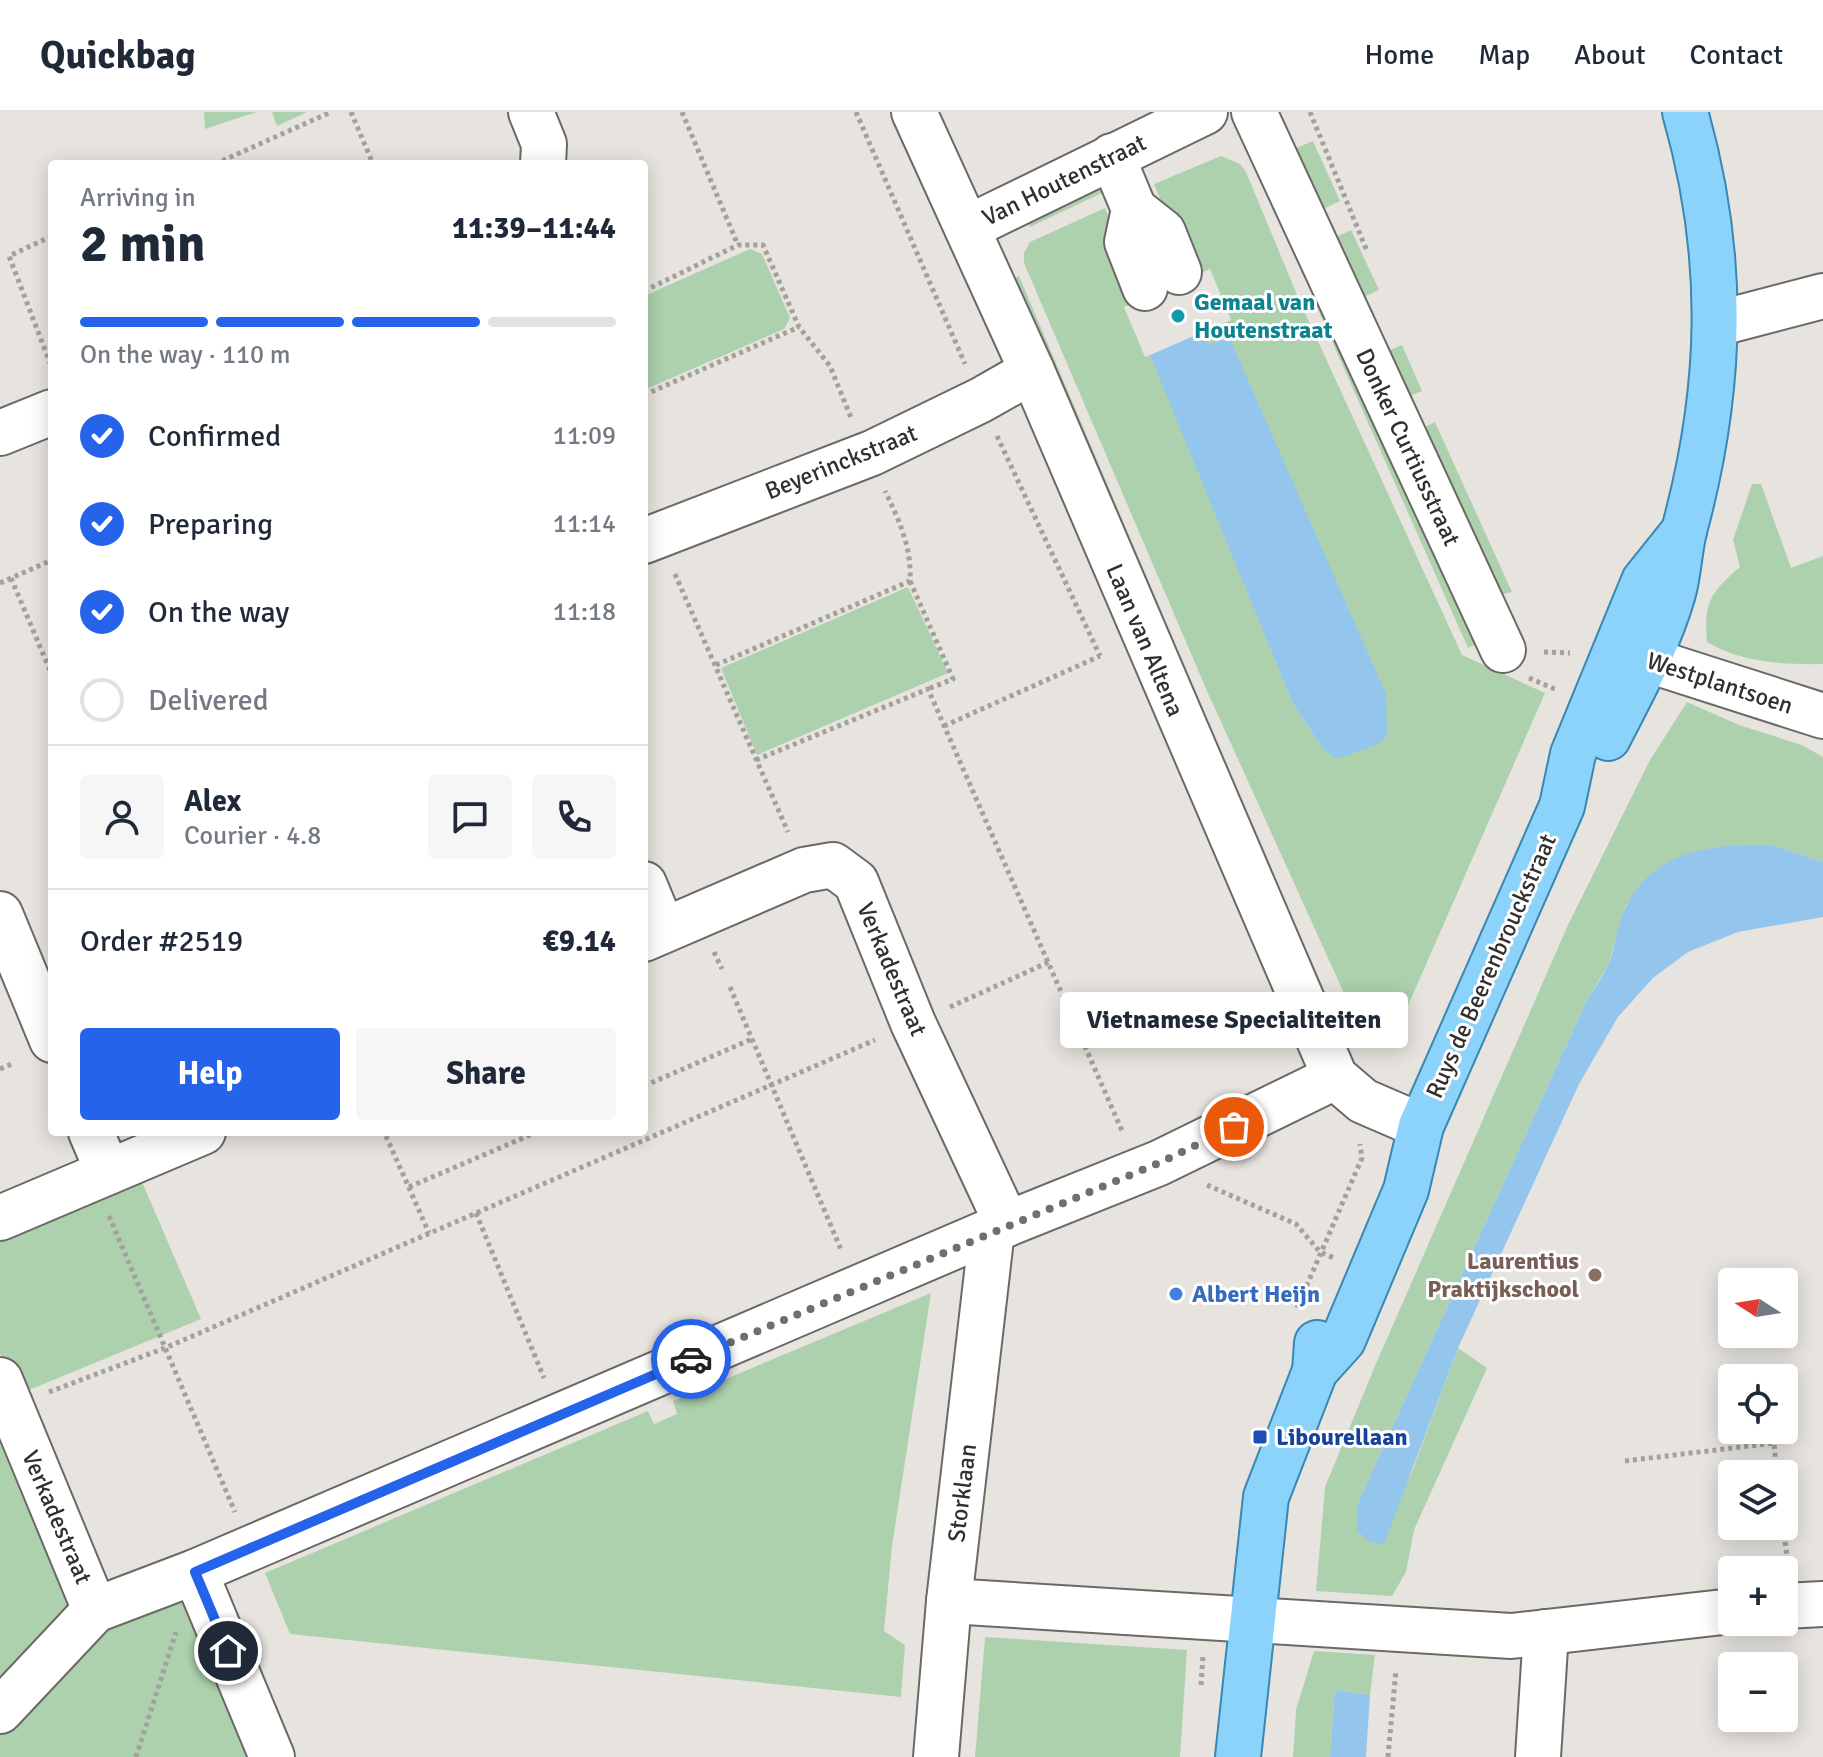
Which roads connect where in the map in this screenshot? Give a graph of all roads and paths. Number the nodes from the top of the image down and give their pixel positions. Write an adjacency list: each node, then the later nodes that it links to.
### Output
1 (331, 112): 10 (path)
2 (351, 112): 11 (path)
3 (531, 112): 12 (street)
4 (682, 112): 15 (path)
5 (914, 112): 13 (street, Laan van Altena)
6 (1205, 112): 9 (street, Van Houtenstraat)
7 (1254, 112): 36 (street, Donker Curtiusstraat)
8 (1685, 112): 21 (main road, Ruys de Beerenbrouckstraat)
9 (1112, 156): 13 (street, Van Houtenstraat); 18 (street)
10 (224, 160)
11 (371, 160)
12 (543, 160)
13 (967, 228): 24 (street, Laan van Altena)
14 (48, 238): 16 (path)
15 (738, 245): 19 (path); 22 (path)
16 (9, 256): 17 (path); 23 (path)
17 (0, 257)
18 (1162, 280)
19 (648, 289)
20 (1823, 296): 21 (street)
21 (1716, 324): 35 (main road, Ruys de Beerenbrouckstraat)
22 (799, 327): 25 (path); 28 (path)
23 (48, 358)
24 (1032, 371): 28 (street, Beyerinckstraat); 34 (street, Laan van Altena)
25 (648, 393)
26 (48, 414): 27 (street)
27 (0, 433)
28 (869, 453): 29 (street, Beyerinckstraat); 32 (path)
29 (651, 538): 37 (path)
30 (48, 562): 31 (path)
31 (11, 578): 33 (path); 38 (path)
32 (910, 581): 37 (path); 39 (path)
33 (0, 583)
34 (1144, 638): 42 (path); 55 (street, Laan van Altena)
35 (1632, 656): 41 (street, Westplantsoen); 58 (main road, Ruys de Beerenbrouckstraat)
36 (1510, 662): 40 (path)
37 (716, 665): 43 (path)
38 (48, 666)
39 (928, 689): 42 (path); 43 (path)
40 (1569, 696)
41 (1823, 716)
42 (944, 726): 48 (path)
43 (756, 760): 44 (path)
44 (804, 870): 47 (street, Verkadestraat); 50 (street, Verkadestraat)
45 (648, 906): 47 (street)
46 (0, 914): 51 (street)
47 (653, 934)
48 (1049, 962): 50 (path); 63 (path)
49 (730, 987): 52 (path)
50 (913, 1023): 57 (path); 68 (street, Verkadestraat)
51 (48, 1030)
52 (752, 1039): 56 (path); 57 (path)
53 (12, 1064): 54 (path)
54 (0, 1069)
55 (1335, 1077): 58 (street, Laan van Altena); 63 (street)
56 (648, 1084)
57 (771, 1085): 66 (path); 71 (path)
58 (1421, 1126): 70 (main road, Ruys de Beerenbrouckstraat); 73 (main road, Ruys de Beerenbrouckstraat)
59 (92, 1136): 64 (street)
60 (193, 1136): 64 (street)
61 (386, 1136): 65 (path)
62 (528, 1136): 65 (path)
63 (1149, 1167): 68 (street); 70 (path)
64 (100, 1175): 67 (street); 72 (path)
65 (409, 1187): 69 (path)
66 (476, 1213): 69 (path); 75 (path)
67 (0, 1218)
68 (1026, 1225): 71 (street); 80 (street, Storklaan)
69 (429, 1233): 72 (path)
70 (1346, 1263): 73 (main road, Ruys de Beerenbrouckstraat)
71 (857, 1288): 75 (street)
72 (165, 1348): 74 (path); 78 (path)
73 (1315, 1371): 85 (main road, Ruys de Beerenbrouckstraat)
74 (6, 1393): 83 (street, Verkadestraat)
75 (560, 1415): 78 (street)
76 (1776, 1460): 77 (path)
77 (1625, 1461)
78 (250, 1548): 79 (street)
79 (195, 1572): 83 (street); 89 (path); 90 (street)
80 (949, 1601): 85 (street); 91 (street, Storklaan)
81 (1823, 1604): 82 (street)
82 (1798, 1605)
83 (95, 1610): 88 (street)
84 (1718, 1613): 87 (street)
85 (1251, 1620): 86 (street); 92 (main road, Ruys de Beerenbrouckstraat)
86 (1399, 1631): 87 (street); 93 (path)
87 (1546, 1632): 94 (street)
88 (0, 1711)
89 (136, 1757)
90 (272, 1757)
91 (936, 1757)
92 (1238, 1757)
93 (1388, 1757)
94 (1538, 1757)

